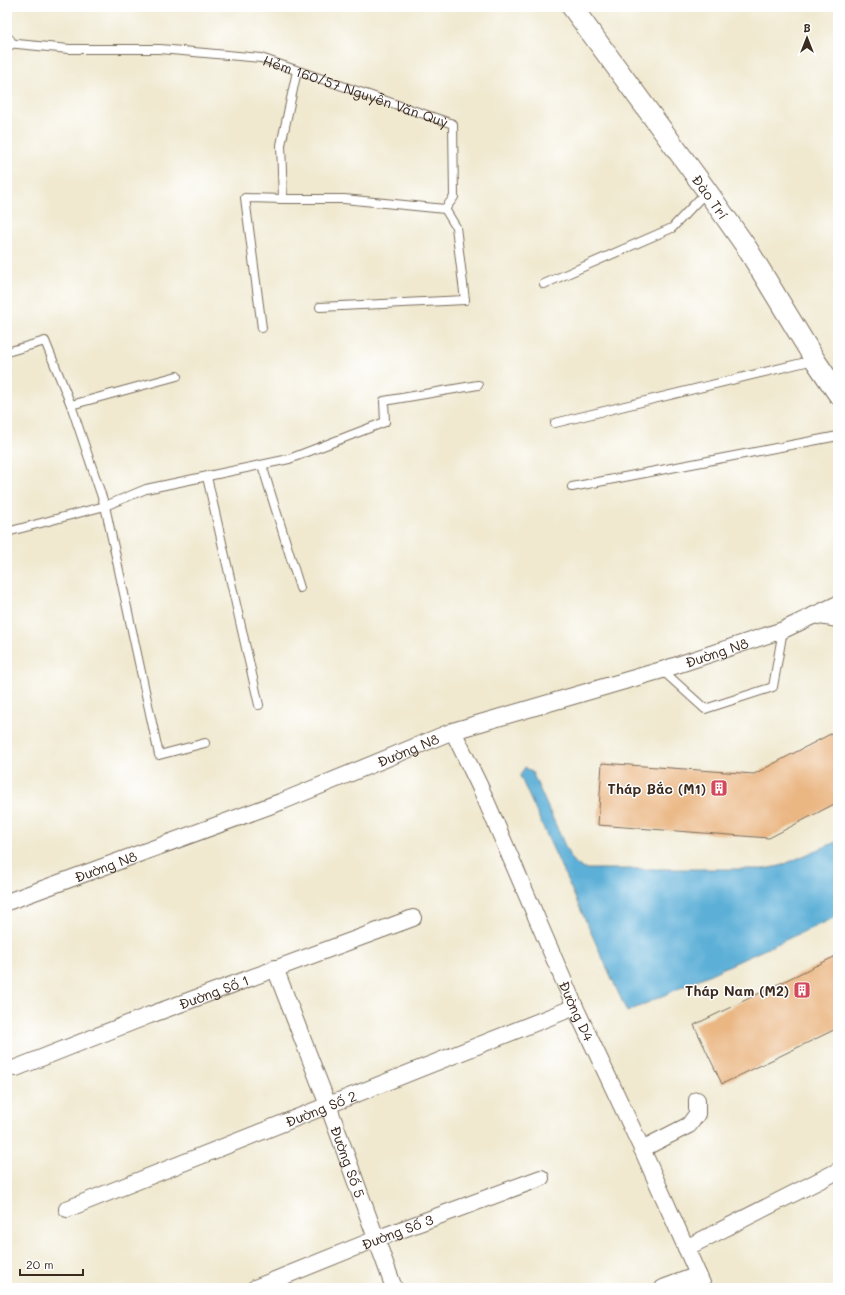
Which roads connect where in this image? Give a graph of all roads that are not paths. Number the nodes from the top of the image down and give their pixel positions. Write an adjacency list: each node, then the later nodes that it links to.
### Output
1 (572, 7): 4 (street, Đào Trí)
2 (7, 43): 3 (lane, Hẻm 160/57 Nguyễn Văn Quỳ)
3 (297, 71): 5 (lane); 6 (lane, Hẻm 160/57 Nguyễn Văn Quỳ)
4 (707, 191): 7 (lane); 11 (street, Đào Trí)
5 (283, 199): 6 (lane); 9 (lane)
6 (445, 209): 8 (lane)
7 (544, 284)
8 (320, 307)
9 (262, 328)
10 (7, 352): 15 (lane)
11 (815, 360): 14 (street, Đào Trí); 16 (lane)
12 (177, 376): 15 (lane)
13 (478, 385): 18 (lane)
14 (838, 394)
15 (71, 405): 21 (lane)
16 (555, 423)
17 (838, 436): 20 (lane)
18 (262, 465): 19 (lane); 23 (lane)
19 (208, 477): 21 (lane); 29 (lane)
20 (572, 487)
21 (105, 506): 22 (lane); 31 (lane)
22 (7, 532)
23 (300, 588)
24 (838, 604): 25 (street, Đường N8)
25 (814, 616): 26 (street); 27 (street, Đường N8)
26 (838, 620)
27 (783, 630): 28 (street, Đường N8); 28 (lane)
28 (662, 670): 30 (street, Đường N8)
29 (259, 705)
30 (453, 731): 32 (street, Đường N8); 35 (street, Đường D4)
31 (205, 743)
32 (7, 902)
33 (413, 918): 34 (street, Đường Số 1)
34 (276, 968): 36 (street, Đường Số 1); 38 (street, Đường Số 5)
35 (575, 1008): 38 (street, Đường Số 2); 39 (street, Đường D4)
36 (16, 1068)
37 (697, 1100): 39 (street)
38 (328, 1105): 42 (street, Đường Số 2); 43 (street, Đường Số 5)
39 (642, 1148): 44 (street, Đường D4)
40 (838, 1171): 44 (street)
41 (541, 1178): 43 (street, Đường Số 3)
42 (67, 1209)
43 (376, 1239): 46 (street, Đường Số 3); 47 (street, Đường Số 5)
44 (686, 1248): 45 (street, Đường D4)
45 (701, 1281): 48 (street)
46 (255, 1288)
47 (394, 1288)
48 (663, 1288)

